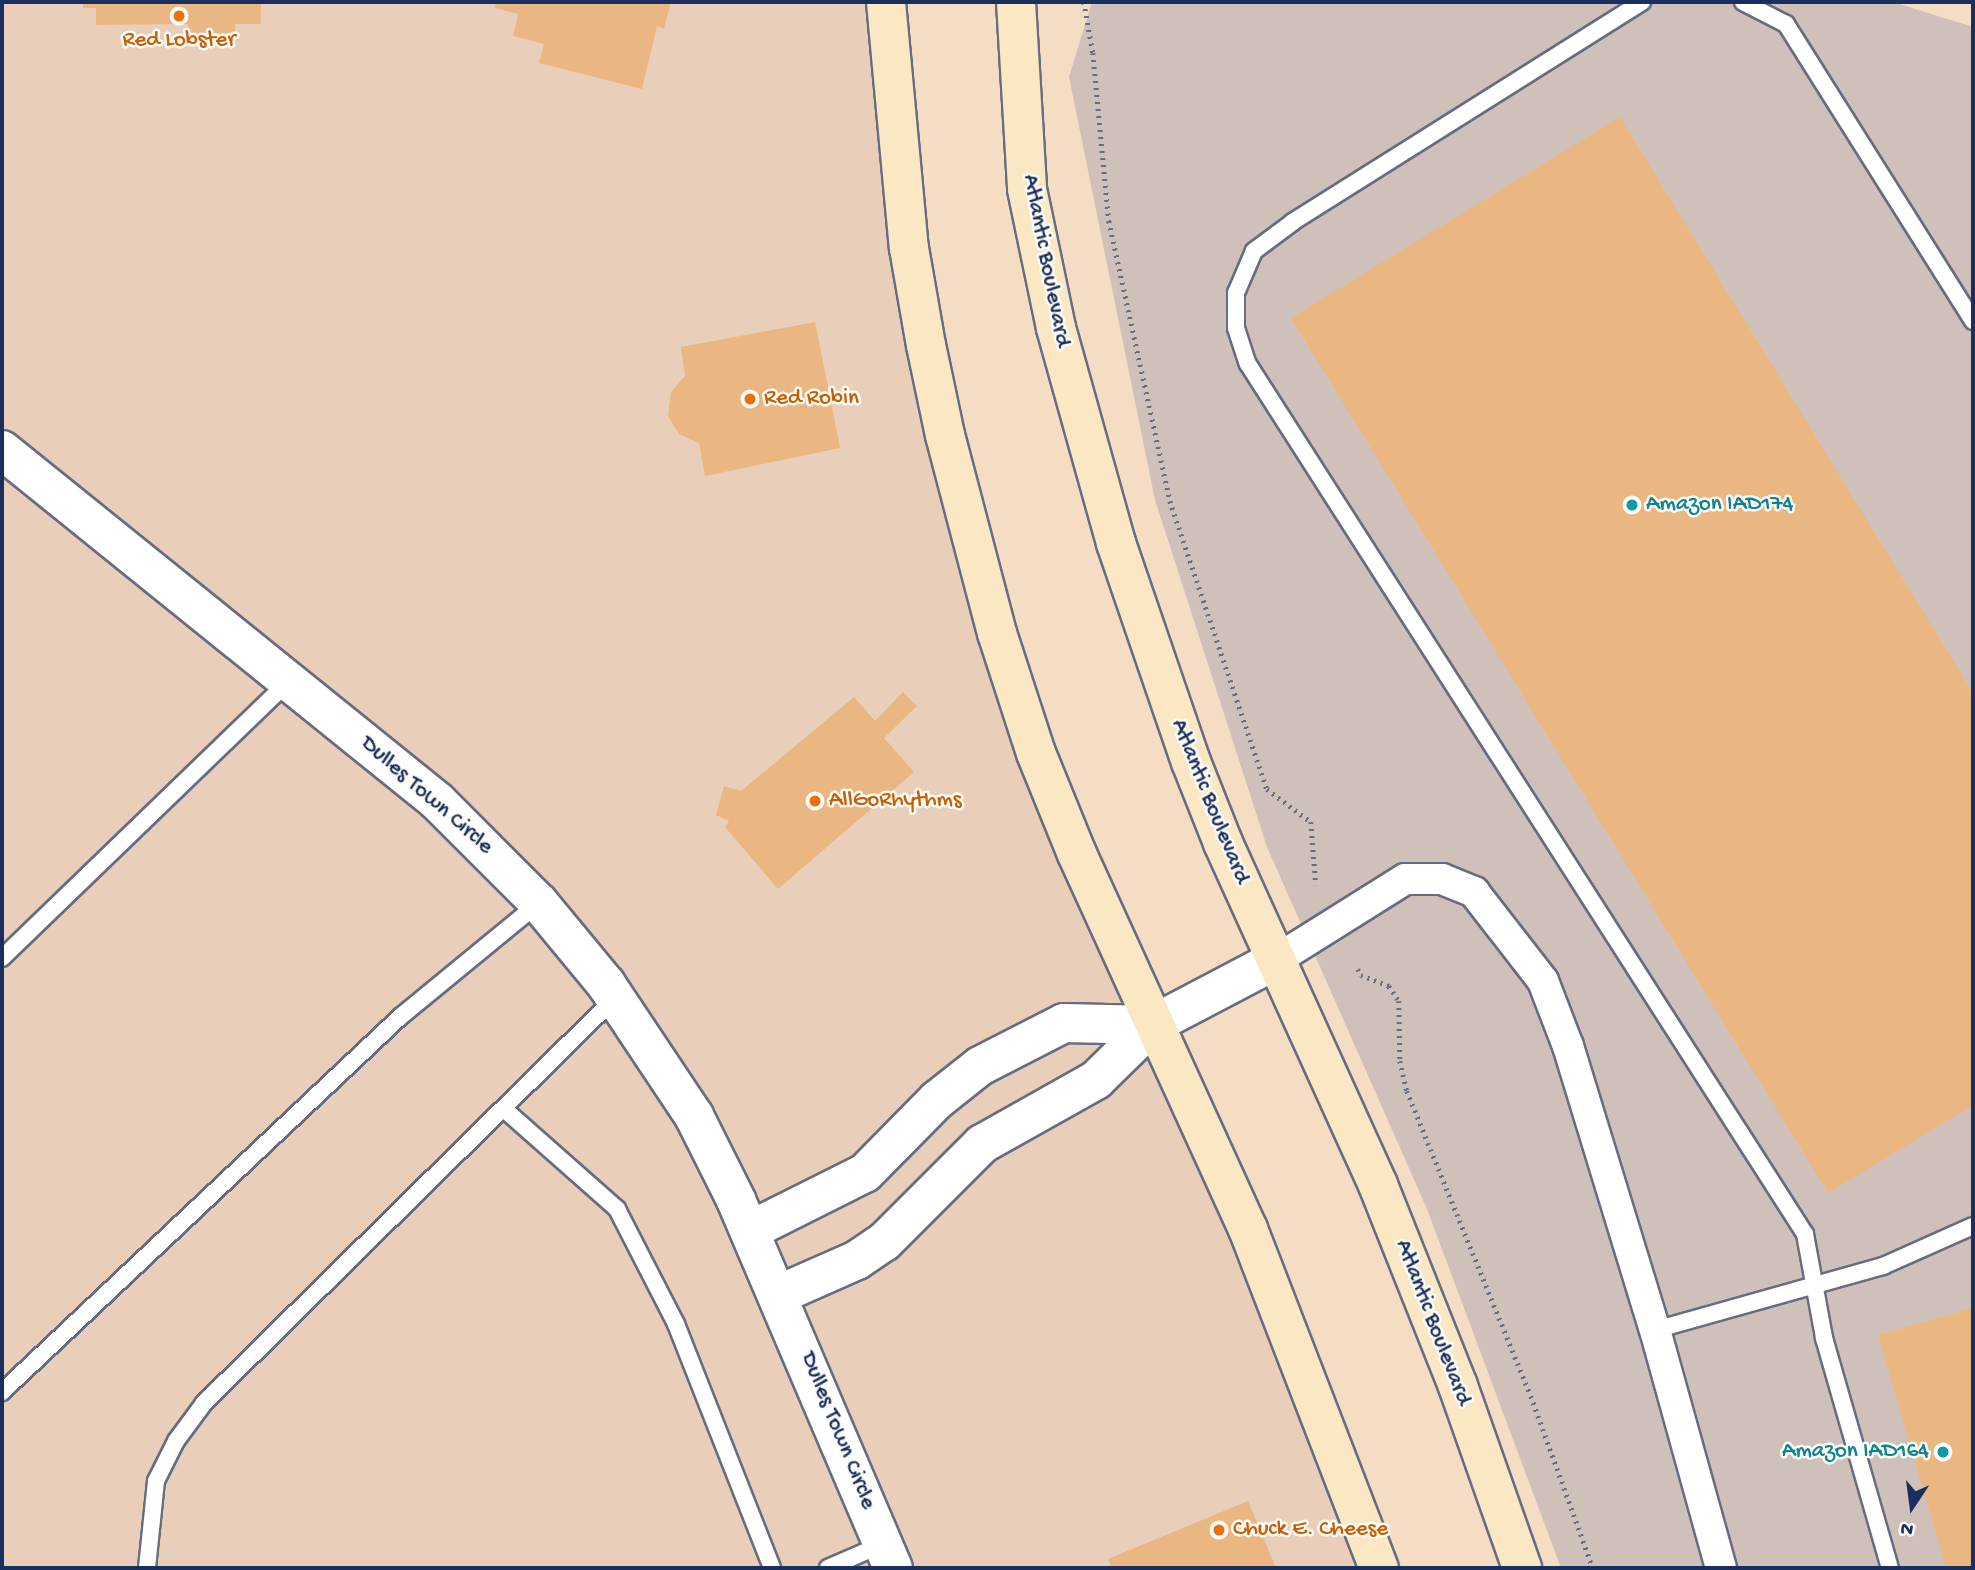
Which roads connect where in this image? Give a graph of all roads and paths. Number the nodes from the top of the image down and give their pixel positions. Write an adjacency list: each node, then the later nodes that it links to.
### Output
1 (886, 2): 17 (main road)
2 (1016, 2): 7 (main road, Atlantic Boulevard)
3 (1029, 2): 7 (main road)
4 (1084, 2): 11 (path)
5 (1642, 2): 21 (lane)
6 (1743, 2): 8 (lane)
7 (1018, 40): 14 (main road, Atlantic Boulevard)
8 (1973, 321)
9 (2, 450): 10 (street, Dulles Town Circle)
10 (287, 682): 12 (street, Dulles Town Circle); 13 (lane)
11 (1317, 885)
12 (539, 903): 16 (street, Dulles Town Circle); 24 (lane)
13 (2, 958)
14 (1276, 960): 17 (street); 23 (street); 30 (main road, Atlantic Boulevard)
15 (1358, 969): 31 (path)
16 (616, 997): 18 (lane); 20 (street, Dulles Town Circle)
17 (1152, 1025): 20 (street); 22 (street); 29 (main road)
18 (503, 1109): 26 (lane); 27 (lane)
19 (1973, 1226): 21 (lane)
20 (751, 1230): 22 (street, Dulles Town Circle)
21 (1815, 1287): 23 (lane); 33 (lane)
22 (780, 1294): 25 (street, Dulles Town Circle)
23 (1655, 1330): 32 (street)
24 (2, 1392)
25 (888, 1556): 28 (lane)
26 (147, 1568)
27 (772, 1568)
28 (828, 1568)
29 (1379, 1568)
30 (1522, 1568)
31 (1592, 1568)
32 (1721, 1568)
33 (1890, 1568)

